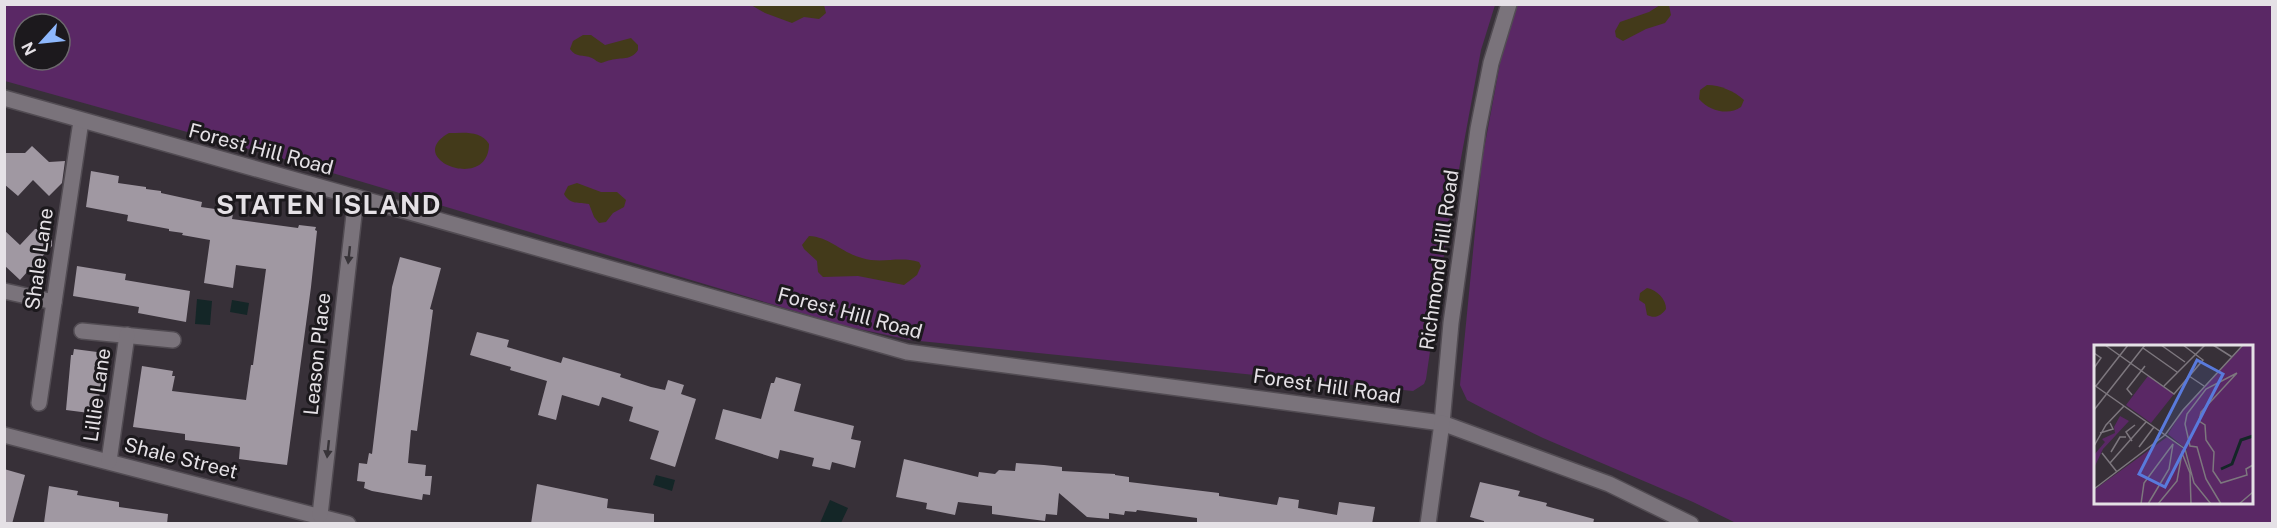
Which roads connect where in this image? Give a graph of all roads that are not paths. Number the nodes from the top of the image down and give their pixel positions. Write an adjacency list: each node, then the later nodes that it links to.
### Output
1 (1509, 4): 11 (street, Richmond Hill Road)
2 (4, 98): 3 (street, Forest Hill Road)
3 (81, 121): 4 (street, Forest Hill Road); 6 (street, Shale Lane)
4 (356, 197): 11 (street, Forest Hill Road); 14 (street, Leason Place, one-way to 14)
5 (4, 291): 6 (street)
6 (54, 302): 10 (street, Shale Lane)
7 (82, 331): 8 (street, Lillie Lane)
8 (127, 335): 9 (street, Lillie Lane); 13 (street, Lillie Lane)
9 (173, 340)
10 (39, 403)
11 (1442, 423): 16 (street, Richmond Hill Road); 17 (street, Forest Hill Road)
12 (4, 435): 13 (street, Shale Street)
13 (109, 461): 14 (street, Shale Street)
14 (320, 515): 15 (street, Shale Street)
15 (348, 524)
16 (1428, 524)
17 (1690, 524)

